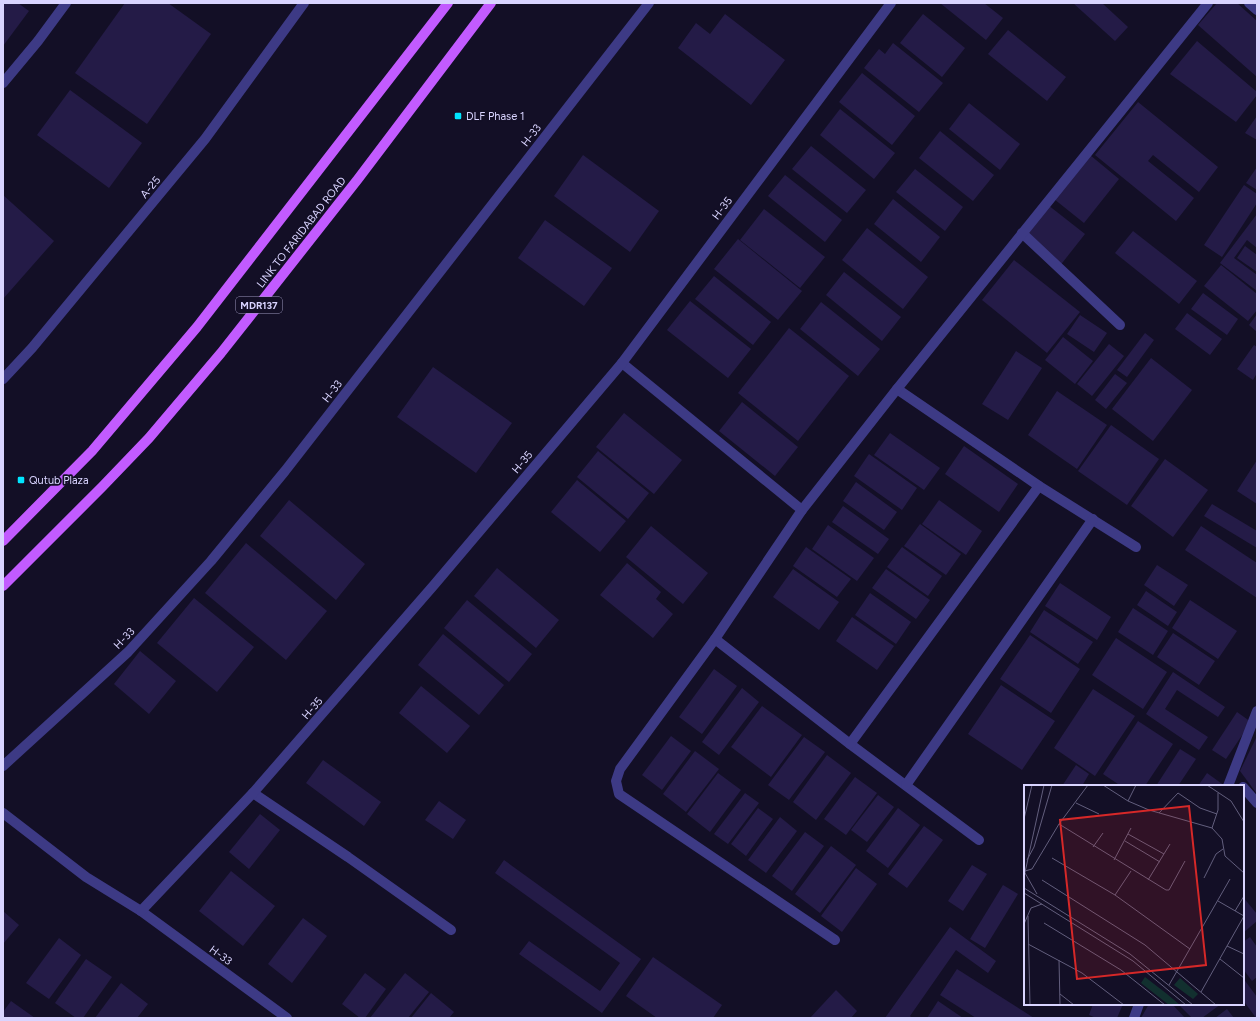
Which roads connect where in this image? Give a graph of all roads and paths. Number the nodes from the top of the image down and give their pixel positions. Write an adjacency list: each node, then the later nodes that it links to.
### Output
1 (66, 3): 10 (street)
2 (304, 3): 14 (street, A-25)
3 (448, 3): 19 (main road, MDR137)
4 (491, 3): 21 (main road, LINK TO FARIDABAD ROAD / MDR137)
5 (649, 3): 25 (street, H-33)
6 (891, 3): 13 (street, H-35)
7 (1208, 3): 11 (street)
8 (1248, 3): 9 (street)
9 (1257, 10)
10 (3, 83)
11 (1022, 233): 12 (street); 15 (street)
12 (1120, 325)
13 (622, 363): 17 (street); 31 (street, H-35)
14 (3, 378)
15 (897, 389): 16 (street); 17 (street)
16 (1039, 486): 18 (street); 24 (street)
17 (802, 510): 22 (street)
18 (1093, 519): 20 (street); 27 (street)
19 (3, 541)
20 (1136, 547)
21 (3, 586)
22 (715, 639): 24 (street); 37 (street)
23 (1257, 711): 26 (street)
24 (850, 744): 27 (street)
25 (3, 766)
26 (1233, 775): 28 (street); 29 (street)
27 (906, 785): 34 (street)
28 (1228, 785)
29 (1242, 785)
30 (1244, 787): 32 (street)
31 (254, 794): 35 (street, H-35); 36 (street)
32 (1257, 803)
33 (3, 813): 35 (street, H-33)
34 (979, 840)
35 (141, 911): 39 (street, H-33)
36 (451, 930)
37 (835, 940)
38 (1139, 1005): 40 (street)
39 (287, 1018)
40 (1134, 1018)

